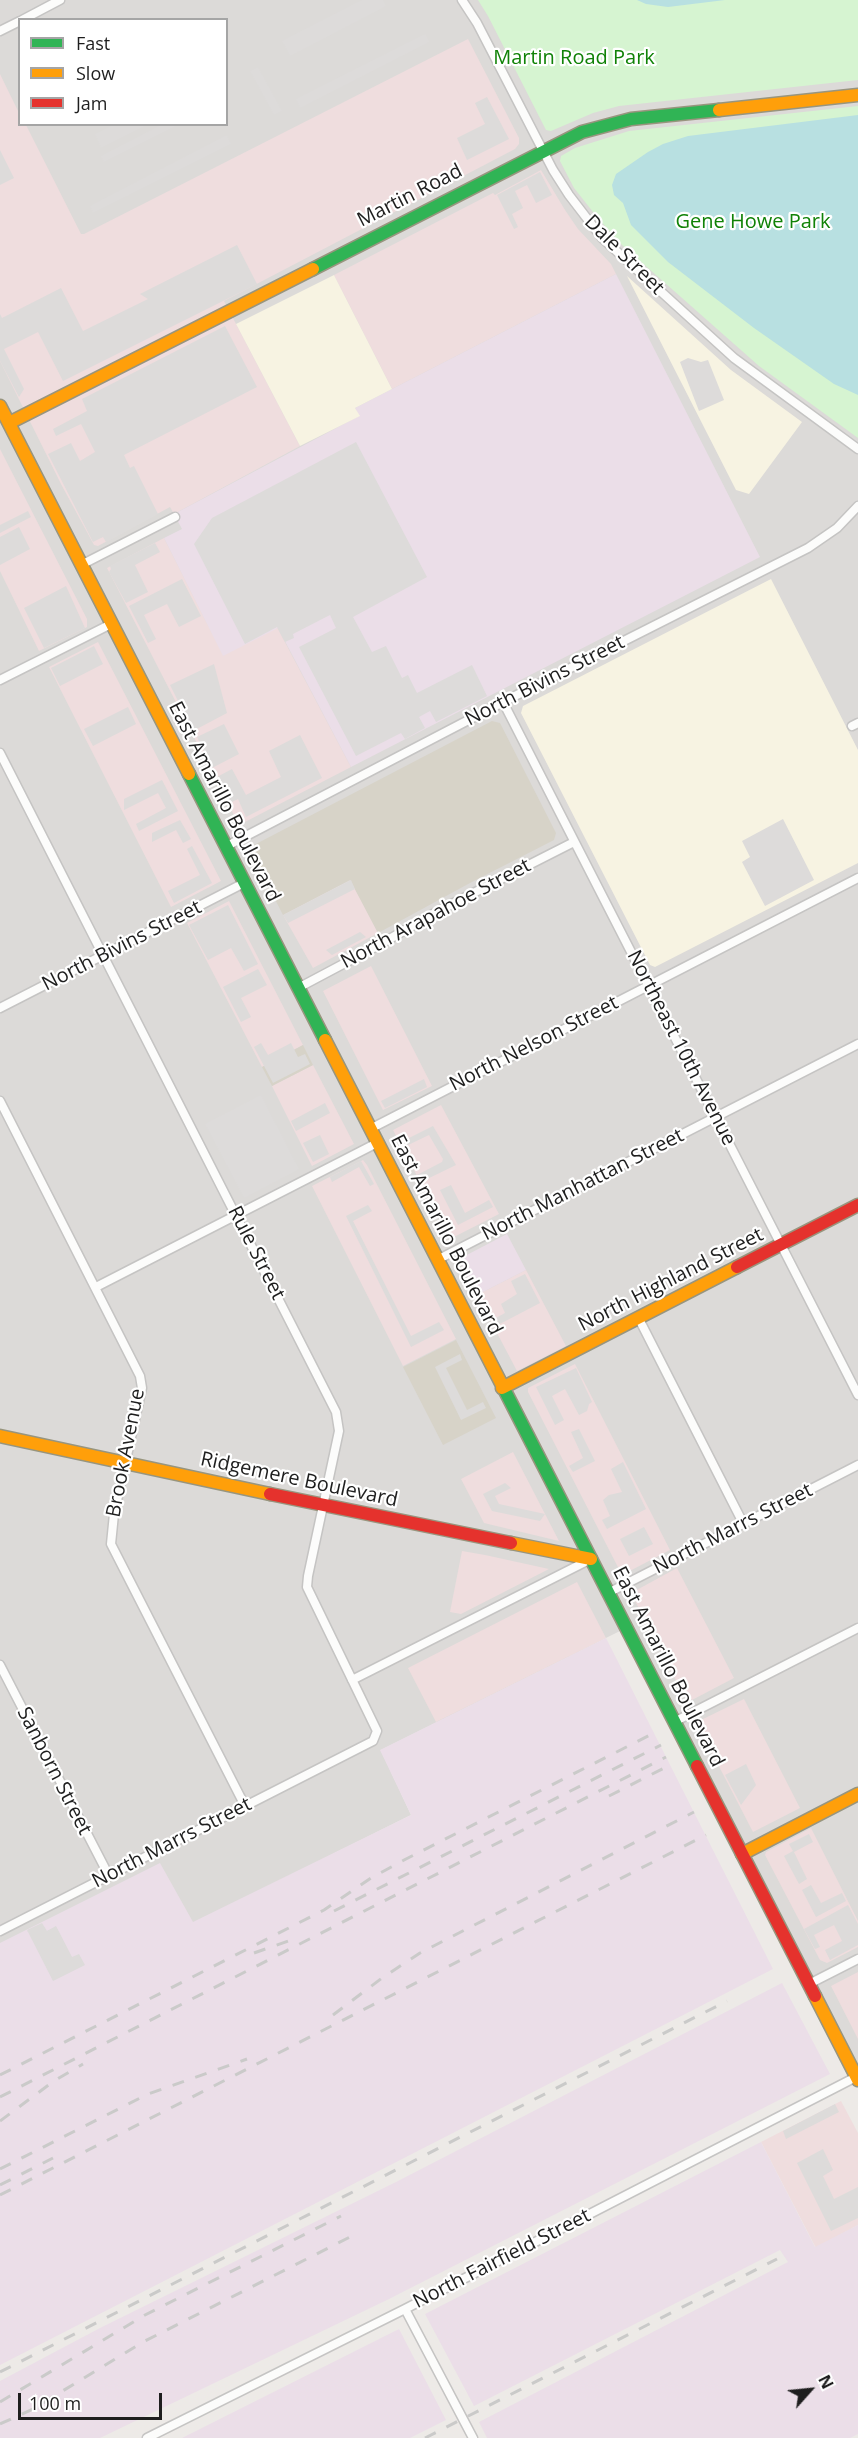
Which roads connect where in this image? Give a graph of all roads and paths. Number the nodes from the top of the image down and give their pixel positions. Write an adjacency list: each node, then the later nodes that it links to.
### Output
1 (60, 0): 3 (street)
2 (462, 0): 7 (street, Dale Street)
3 (25, 18)
4 (18, 22): 5 (street)
5 (0, 31)
6 (858, 95): 7 (main road, Martin Road)
7 (543, 151): 9 (main road, Martin Road); 10 (street, Dale Street)
8 (0, 406): 9 (main road, East Amarillo Boulevard)
9 (9, 423): 13 (main road, East Amarillo Boulevard)
10 (858, 449)
11 (858, 506): 16 (street, North Bivins Street)
12 (175, 517): 13 (street)
13 (81, 565): 14 (main road, East Amarillo Boulevard)
14 (111, 624): 15 (street); 19 (main road, East Amarillo Boulevard)
15 (0, 680)
16 (503, 702): 18 (street, Northeast 10th Avenue); 19 (street, North Bivins Street)
17 (0, 753): 22 (street, Rule Street)
18 (574, 842): 23 (street, Northeast 10th Avenue); 24 (street, North Arapahoe Street)
19 (225, 846): 21 (main road, East Amarillo Boulevard)
20 (858, 878): 23 (street, North Nelson Street)
21 (244, 883): 22 (street, North Bivins Street); 24 (main road, East Amarillo Boulevard)
22 (104, 955): 25 (street, North Bivins Street); 32 (street, Rule Street)
23 (648, 986): 28 (street, Northeast 10th Avenue); 29 (street, North Nelson Street)
24 (298, 988): 29 (main road, East Amarillo Boulevard)
25 (0, 1008)
26 (858, 1044): 28 (street, North Manhattan Street)
27 (0, 1101): 35 (street, Brook Avenue)
28 (716, 1117): 33 (street, Northeast 10th Avenue); 34 (street, North Manhattan Street)
29 (370, 1129): 30 (main road, East Amarillo Boulevard)
30 (377, 1143): 32 (street); 34 (main road, East Amarillo Boulevard)
31 (858, 1206): 33 (main road, North Highland Street)
32 (236, 1215): 35 (street); 42 (street, Rule Street)
33 (782, 1245): 36 (main road, North Highland Street); 38 (street, Northeast 10th Avenue)
34 (437, 1260): 37 (main road, East Amarillo Boulevard)
35 (96, 1287): 40 (street, Brook Avenue)
36 (639, 1319): 37 (main road, North Highland Street); 43 (street)
37 (502, 1388): 44 (main road, East Amarillo Boulevard)
38 (858, 1395)
39 (0, 1436): 40 (main road, Ridgemere Boulevard)
40 (125, 1463): 42 (main road, Ridgemere Boulevard); 52 (street, Brook Avenue)
41 (858, 1465): 43 (street, North Marrs Street)
42 (323, 1505): 44 (main road, Ridgemere Boulevard); 48 (street, Rule Street)
43 (743, 1523): 45 (street, North Marrs Street)
44 (591, 1559): 45 (main road, East Amarillo Boulevard); 48 (street)
45 (608, 1593): 49 (main road, East Amarillo Boulevard)
46 (858, 1628): 49 (street)
47 (0, 1665): 54 (street, Sanborn Street)
48 (352, 1680): 50 (street, Rule Street)
49 (674, 1722): 53 (main road, East Amarillo Boulevard)
50 (344, 1756): 52 (street, North Marrs Street)
51 (858, 1794): 53 (main road)
52 (245, 1806): 54 (street, North Marrs Street)
53 (742, 1854): 57 (main road, East Amarillo Boulevard)
54 (109, 1876): 55 (street, North Marrs Street)
55 (0, 1931)
56 (858, 1959): 57 (street)
57 (809, 1984): 58 (main road, East Amarillo Boulevard)
58 (857, 2079): 59 (street, North Fairfield Street)
59 (405, 2309): 60 (street, North Fairfield Street); 61 (street)
60 (147, 2438)
61 (473, 2438)

